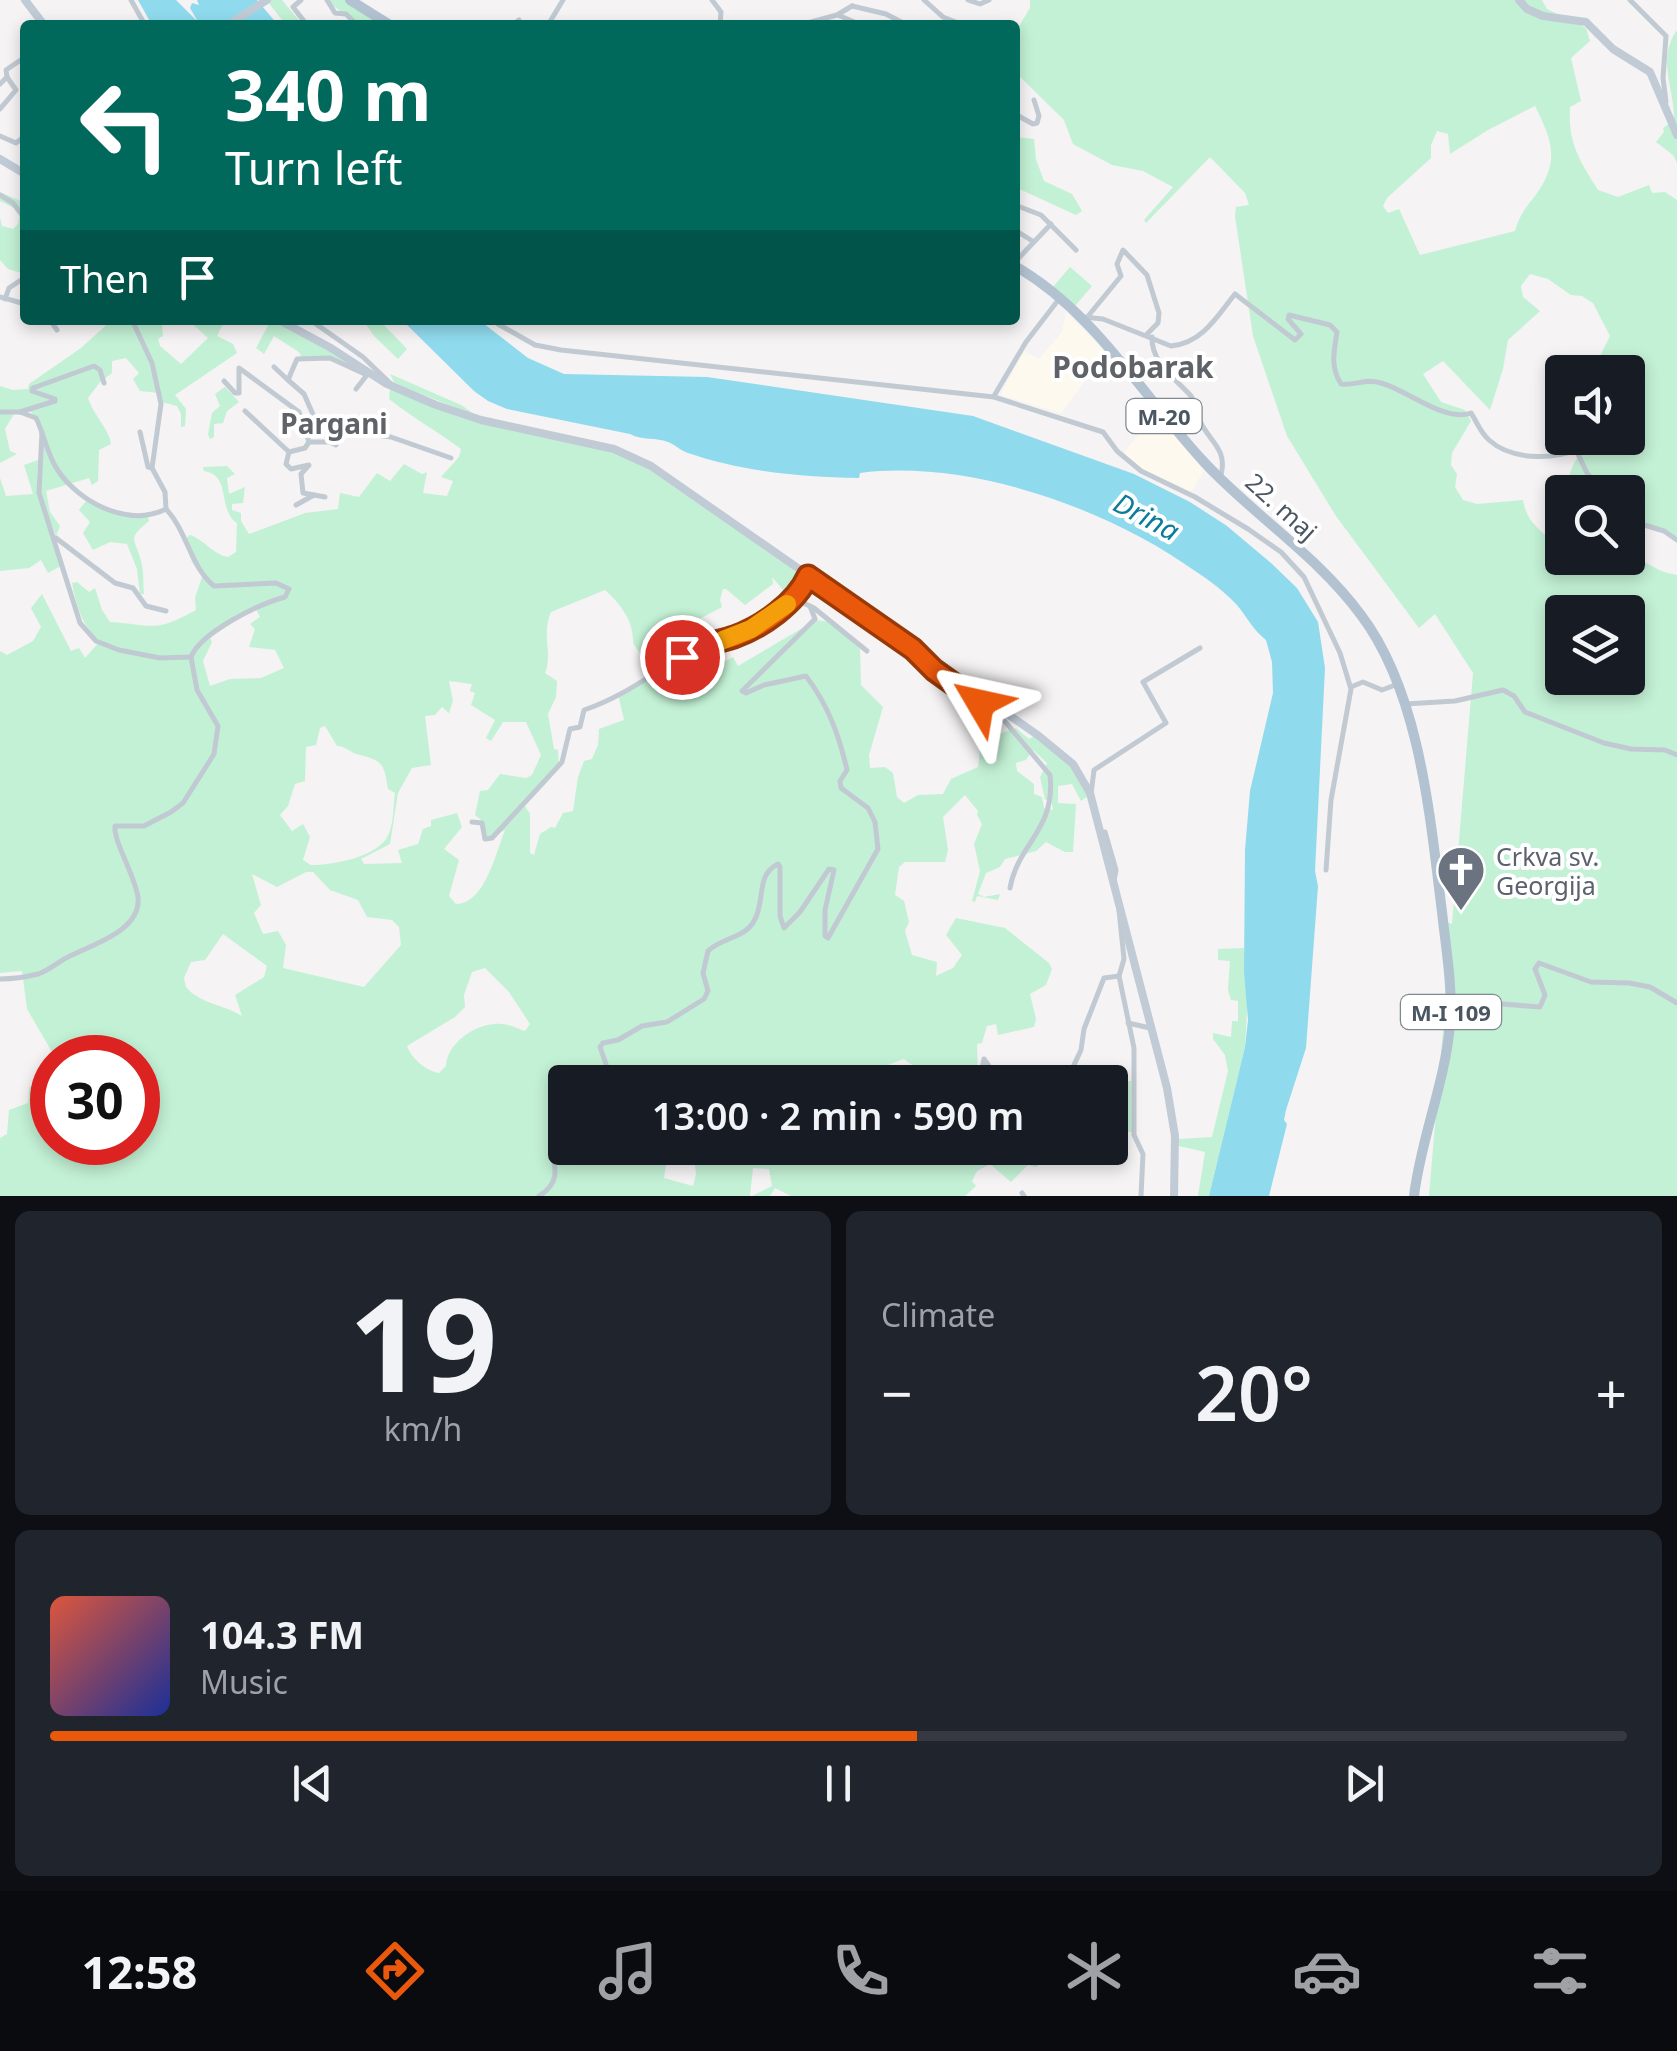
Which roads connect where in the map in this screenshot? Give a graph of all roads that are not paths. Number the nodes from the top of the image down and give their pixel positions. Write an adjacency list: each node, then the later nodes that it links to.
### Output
1 (267, 0): 12 (street)
2 (301, 0): 13 (street)
3 (327, 0): 14 (street)
4 (350, 0): 15 (main road)
5 (924, 0): 19 (street)
6 (968, 0): 7 (street)
7 (988, 0)
8 (1520, 0): 24 (street)
9 (1630, 0): 24 (street)
10 (849, 3): 11 (street); 18 (street)
11 (838, 15): 16 (street); 17 (street)
12 (236, 20)
13 (303, 20)
14 (352, 20)
15 (382, 20)
16 (822, 20)
17 (850, 20)
18 (897, 20)
19 (950, 20)
20 (20, 60): 21 (street)
21 (7, 77): 22 (street); 25 (street)
22 (0, 84)
23 (1034, 100): 26 (street)
24 (1665, 106): 27 (street)
25 (0, 109)
26 (1020, 117)
27 (1677, 135)
28 (0, 195): 30 (street)
29 (1020, 207): 31 (street)
30 (20, 212)
31 (1050, 224): 33 (street, 22. maj); 34 (street)
32 (1020, 233): 33 (street)
33 (1034, 242): 35 (street, 22. maj)
34 (1076, 250)
35 (1020, 258)
36 (1020, 268): 39 (main road, 22. maj / M-20)
37 (20, 281): 38 (street)
38 (2, 298)
39 (1059, 299): 40 (main road, 22. maj / M-20); 55 (street)
40 (1085, 317): 47 (street, 22. maj); 47 (street); 69 (main road, 22. maj / M-20)
41 (54, 325): 46 (street)
42 (134, 325): 67 (street)
43 (287, 325): 49 (street)
44 (317, 325): 53 (street)
45 (500, 325): 55 (street)
46 (57, 330)
47 (1150, 336): 68 (street, 22. maj); 69 (street, 22. maj)
48 (274, 367): 51 (street)
49 (368, 374): 51 (street); 53 (street); 54 (street)
50 (224, 380): 59 (street)
51 (288, 380): 60 (street)
52 (104, 382): 58 (street)
53 (395, 388): 77 (street)
54 (356, 389)
55 (994, 396): 86 (street)
56 (246, 411): 65 (street)
57 (0, 412): 58 (street)
58 (20, 412): 61 (street)
59 (302, 418): 60 (street); 63 (street)
60 (315, 418): 66 (street)
61 (42, 432): 73 (street); 75 (street)
62 (140, 432): 67 (street)
63 (309, 442): 64 (street); 65 (street)
64 (336, 445)
65 (289, 452): 70 (street)
66 (451, 458)
67 (152, 468): 73 (street)
68 (1589, 475)
69 (1220, 478): 85 (main road, 22. maj / M-20)
70 (303, 493): 71 (street); 71 (street)
71 (317, 494): 72 (street)
72 (325, 496)
73 (166, 509): 84 (street)
74 (1645, 526): 76 (street)
75 (54, 536): 80 (street); 84 (street)
76 (1677, 540)
77 (808, 576): 78 (street); 82 (street)
78 (793, 598): 79 (street); 90 (street)
79 (810, 606): 83 (street); 103 (street)
80 (166, 610)
81 (1200, 648): 89 (street)
82 (913, 649): 89 (street); 95 (street)
83 (867, 651)
84 (191, 657): 98 (street)
85 (1398, 684): 86 (street); 87 (main road, M-20)
86 (1351, 687): 93 (street)
87 (1404, 704): 88 (street); 91 (main road, M-20)
88 (1677, 755)
89 (1090, 797): 94 (street)
90 (472, 822)
91 (1430, 826): 99 (main road, M-I 109)
92 (1105, 832): 94 (street)
93 (1326, 870)
94 (1111, 882): 96 (street)
95 (1010, 888)
96 (1119, 910): 97 (street); 102 (street)
97 (1119, 976): 101 (street); 104 (street)
98 (0, 980)
99 (1450, 1000): 100 (street); 109 (main road, M-I 109)
100 (1677, 1003)
101 (1128, 1022): 102 (street); 107 (street)
102 (1151, 1028): 108 (street)
103 (606, 1065)
104 (1074, 1065)
105 (555, 1165): 106 (street)
106 (539, 1196)
107 (1141, 1196)
108 (1174, 1196)
109 (1414, 1196)

